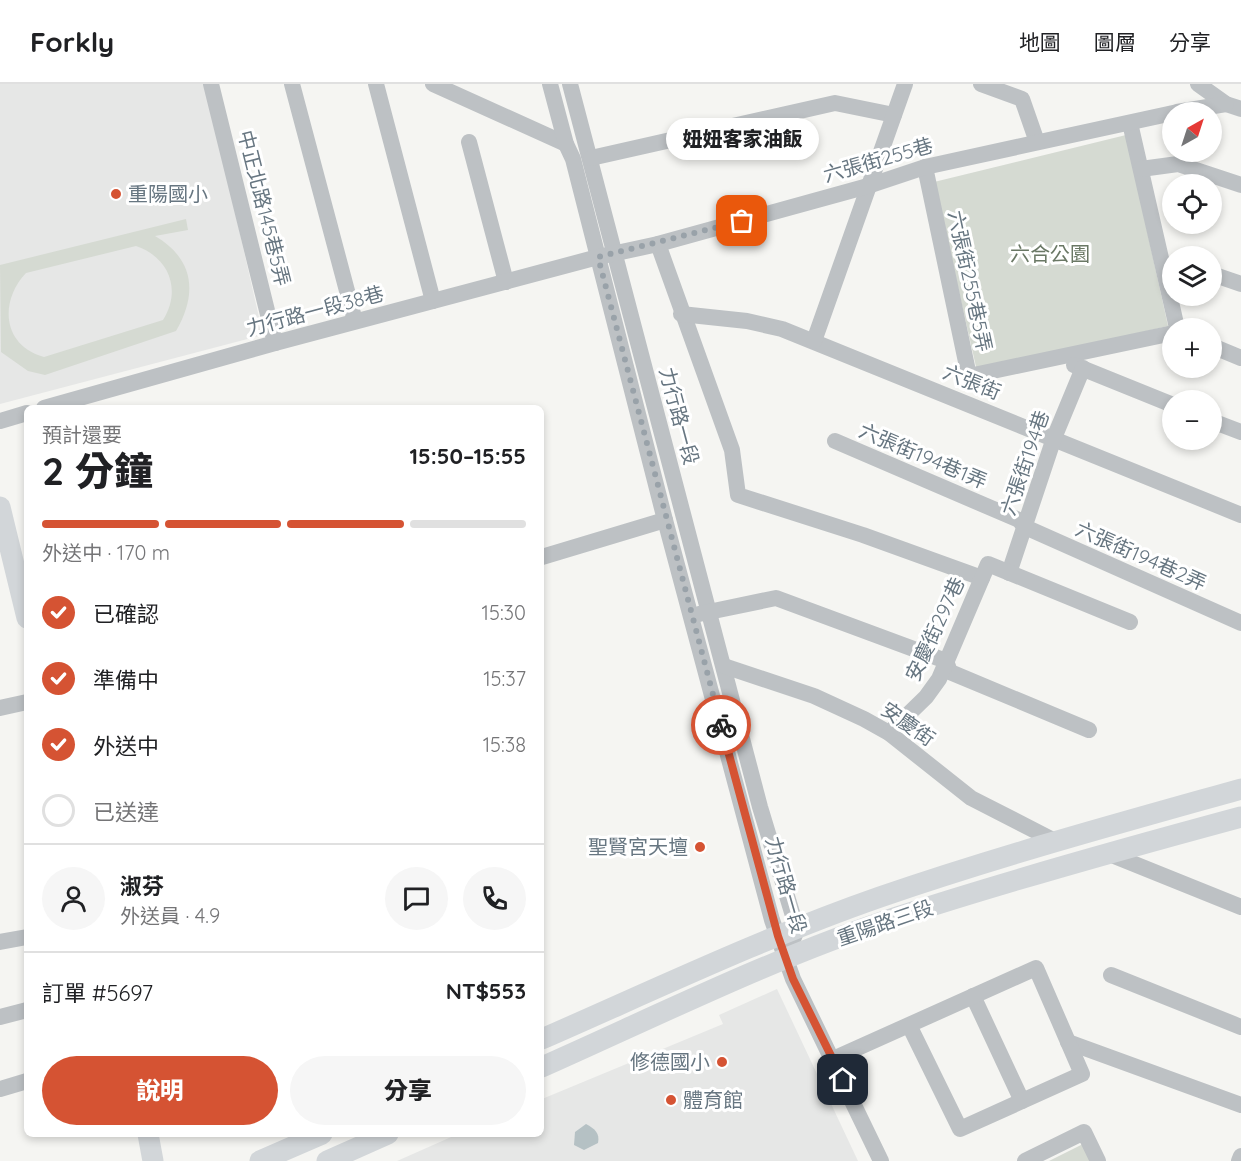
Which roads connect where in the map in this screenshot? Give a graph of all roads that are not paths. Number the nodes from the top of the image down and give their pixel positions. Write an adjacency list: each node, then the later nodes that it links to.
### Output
1 (212, 84): 34 (street, 中正北路145巷5弄)
2 (292, 84): 31 (street)
3 (376, 84): 29 (street)
4 (433, 84): 16 (street)
5 (550, 84): 16 (street, 力行路一段)
6 (570, 84): 17 (street, 力行路一段)
7 (905, 84): 11 (street)
8 (981, 84): 15 (street)
9 (1198, 84): 10 (street)
10 (1234, 107)
11 (894, 115): 17 (street); 21 (street)
12 (1162, 116): 13 (street, 六張街255巷)
13 (1130, 123): 15 (street, 六張街255巷); 19 (street)
14 (468, 142): 27 (street)
15 (1037, 142): 18 (street, 六張街255巷)
16 (566, 144): 25 (street, 力行路一段)
17 (591, 158): 24 (street, 力行路一段)
18 (925, 167): 21 (street, 六張街255巷); 37 (street, 六張街255巷5弄)
19 (1141, 169): 20 (street); 23 (street)
20 (1241, 185)
21 (868, 186): 22 (street, 六張街255巷); 33 (street)
22 (658, 244): 24 (street, 六張街255巷); 30 (street)
23 (1164, 246)
24 (615, 254): 25 (street, 六張街255巷); 56 (street, 力行路一段)
25 (598, 257): 27 (street, 力行路一段38巷); 49 (street, 力行路一段)
26 (1222, 277): 28 (street)
27 (506, 282): 29 (street, 力行路一段38巷)
28 (1241, 284)
29 (433, 301): 31 (street, 力行路一段38巷)
30 (681, 314): 33 (street, 六張街); 53 (street)
31 (355, 321): 34 (street, 力行路一段38巷)
32 (1162, 335): 37 (street, 六張街255巷5弄)
33 (814, 341): 45 (street, 六張街)
34 (275, 343): 40 (street, 力行路一段38巷)
35 (1222, 350): 36 (street)
36 (1241, 358)
37 (1053, 359): 38 (street)
38 (1083, 368): 39 (street); 45 (street, 六張街194巷)
39 (1162, 400)
40 (55, 405)
41 (24, 414): 42 (street)
42 (0, 421)
43 (1222, 425): 44 (street)
44 (1241, 432)
45 (1054, 438): 48 (street, 六張街); 50 (street, 六張街194巷)
46 (835, 441): 50 (street, 六張街194巷1弄)
47 (0, 507): 51 (main road)
48 (1241, 515)
49 (665, 520): 52 (street); 56 (street, 力行路一段)
50 (1024, 527): 54 (street, 六張街194巷); 58 (street, 六張街194巷2弄)
51 (4, 540): 55 (main road)
52 (544, 556)
53 (985, 571): 54 (street); 59 (street, 安慶街297巷)
54 (1009, 573): 57 (street)
55 (24, 608)
56 (701, 614): 59 (street); 60 (street, 力行路一段); 71 (street, 力行路一段)
57 (1130, 622)
58 (1241, 623)
59 (946, 661): 63 (street); 64 (street, 安慶街297巷)
60 (723, 666): 64 (street, 安慶街); 70 (street, 力行路一段)
61 (24, 703): 62 (street)
62 (0, 708)
63 (1089, 730)
64 (889, 733): 67 (street, 安慶街)
65 (1241, 789): 67 (main road, 重陽路三段)
66 (1241, 817): 68 (main road, 重陽路三段)
67 (1055, 841): 70 (main road, 重陽路三段)
68 (1107, 853): 69 (street); 74 (main road, 重陽路三段)
69 (1241, 907)
70 (797, 929): 71 (main road, 重陽路三段); 74 (street, 力行路一段)
71 (778, 936): 74 (street, 力行路一段); 81 (main road, 重陽路三段)
72 (24, 938): 73 (street)
73 (0, 942)
74 (786, 959): 83 (street); 84 (main road, 重陽路三段)
75 (1111, 975): 80 (street)
76 (974, 996): 79 (street); 82 (street); 87 (street)
77 (24, 1011): 78 (street)
78 (0, 1017)
79 (909, 1025): 83 (street); 87 (street)
80 (1241, 1027)
81 (544, 1038)
82 (1068, 1042): 87 (street); 88 (street)
83 (833, 1059): 96 (street)
84 (544, 1065)
85 (24, 1082): 86 (street)
86 (0, 1089)
87 (1022, 1101)
88 (1241, 1105)
89 (149, 1137): 93 (main road)
90 (315, 1137): 94 (main road)
91 (381, 1137): 95 (main road)
92 (1241, 1156): 99 (street)
93 (153, 1161)
94 (260, 1161)
95 (327, 1161)
96 (881, 1161)
97 (1025, 1161): 98 (street)
98 (1098, 1161)
99 (1239, 1161)

